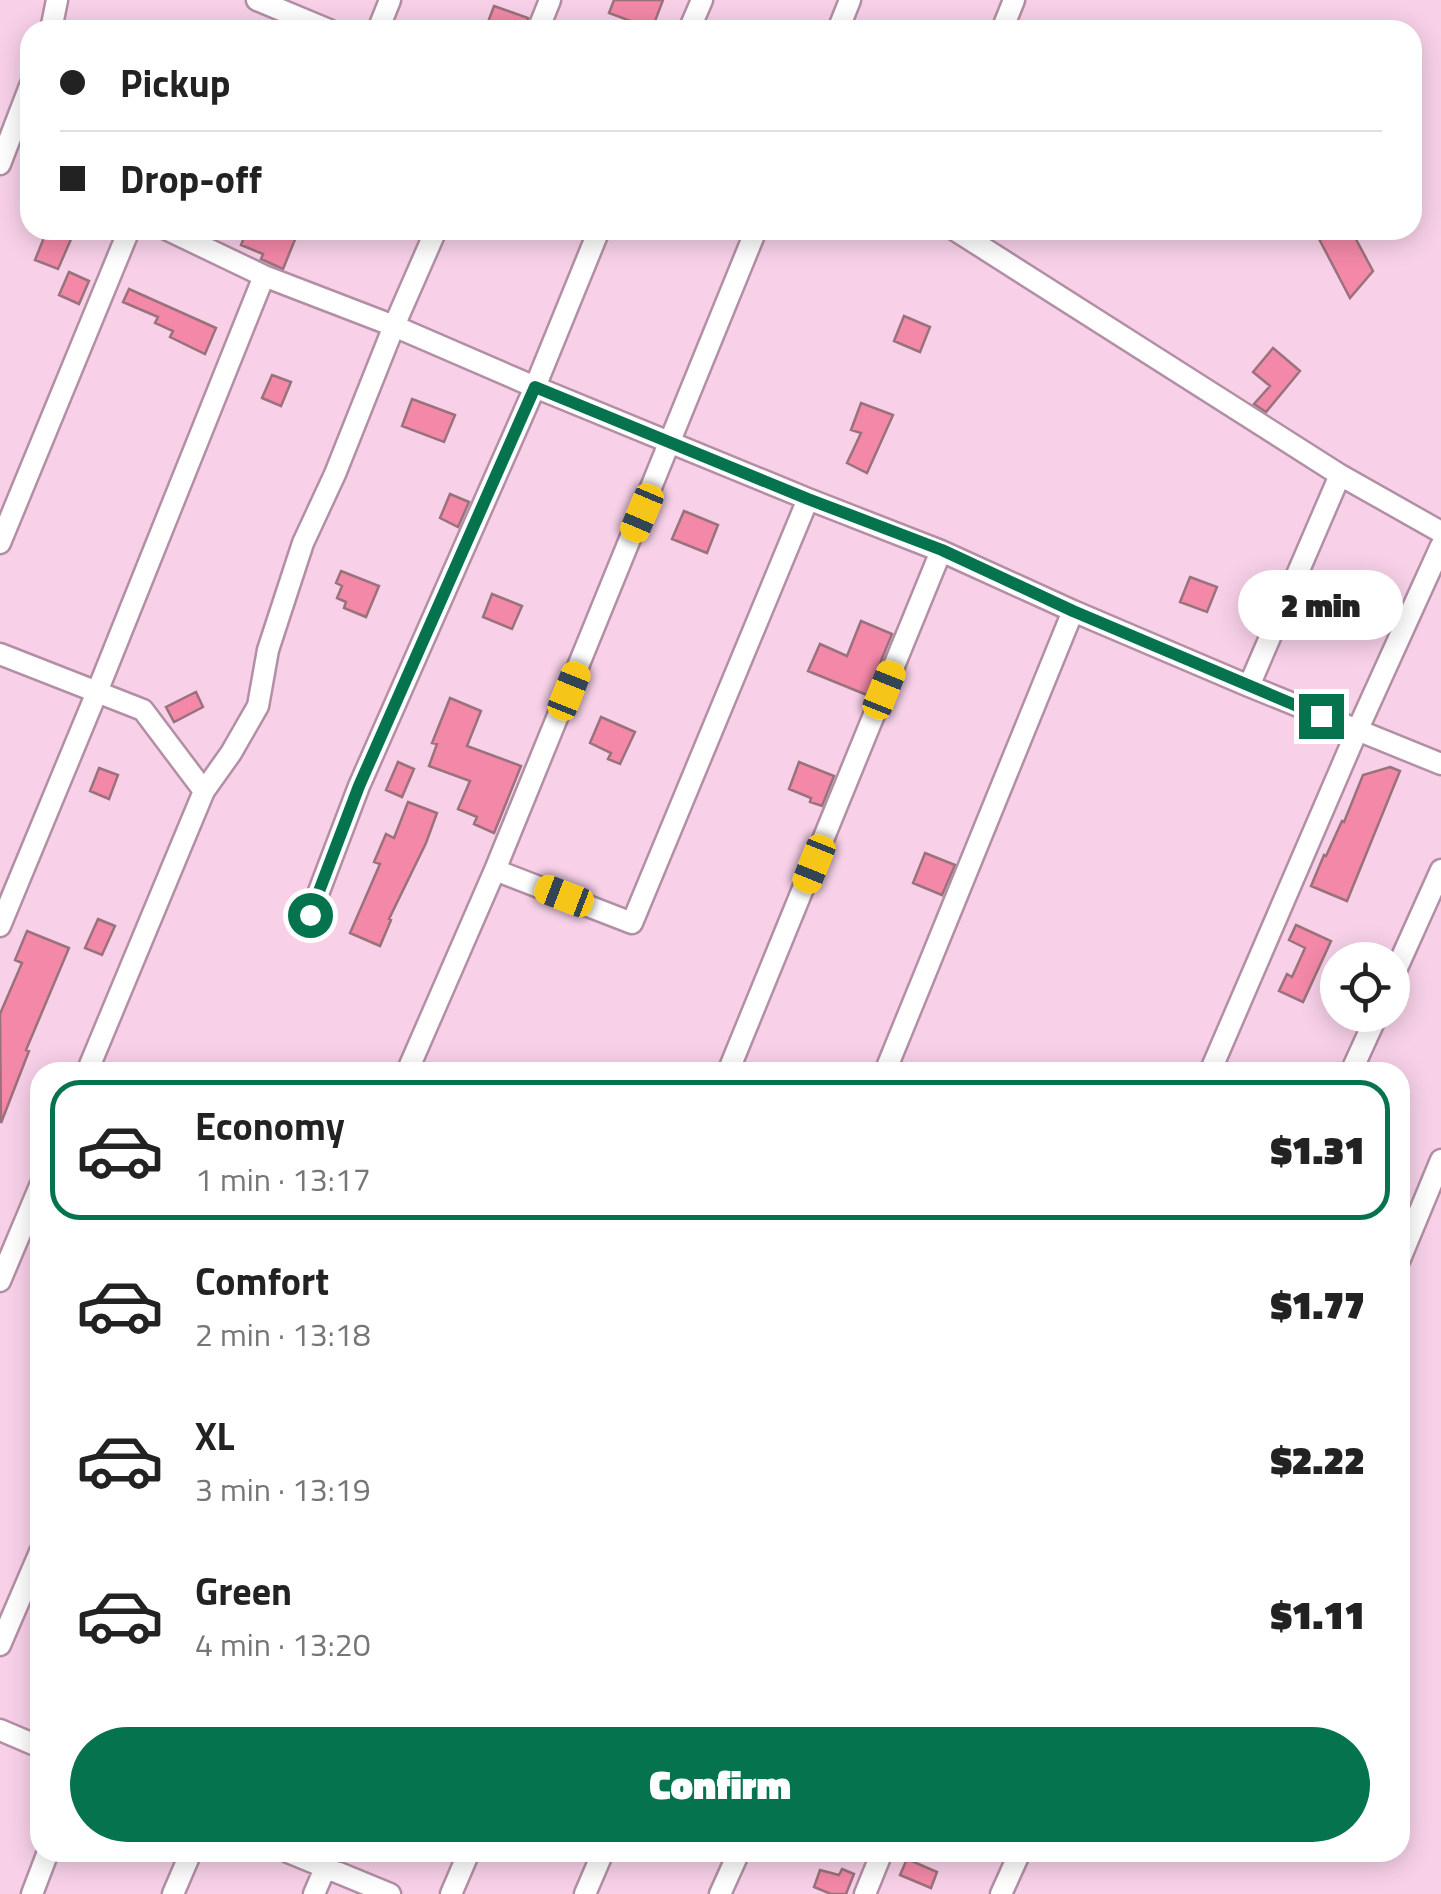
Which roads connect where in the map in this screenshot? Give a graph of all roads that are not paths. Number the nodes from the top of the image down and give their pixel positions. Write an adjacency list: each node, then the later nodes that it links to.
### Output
1 (257, 0): 2 (street)
2 (305, 20)
3 (20, 112): 4 (street)
4 (0, 164)
5 (125, 240): 18 (street)
6 (189, 240): 11 (street)
7 (432, 240): 12 (street)
8 (595, 240): 13 (street)
9 (752, 240): 14 (street)
10 (971, 240): 15 (street)
11 (264, 276): 12 (street); 24 (street)
12 (394, 326): 13 (street); 27 (street)
13 (535, 387): 14 (street); 30 (street)
14 (671, 441): 16 (street); 28 (street)
15 (1340, 474): 17 (street); 23 (street)
16 (808, 499): 20 (street); 28 (street)
17 (1441, 532)
18 (0, 544)
19 (1441, 546): 25 (street)
20 (942, 550): 21 (street); 36 (street)
21 (1073, 611): 23 (street); 37 (street)
22 (0, 654): 24 (street)
23 (1249, 686): 25 (street)
24 (97, 692): 27 (street); 31 (street)
25 (1357, 731): 26 (street); 38 (street)
26 (1441, 764)
27 (204, 791): 34 (street)
28 (495, 870): 35 (street)
29 (1441, 870): 32 (street)
30 (310, 915)
31 (0, 926)
32 (1409, 942)
33 (1369, 1032): 39 (street)
34 (91, 1062)
35 (410, 1062)
36 (732, 1062)
37 (889, 1062)
38 (1214, 1062)
39 (1356, 1062)
40 (1441, 1160): 42 (street)
41 (30, 1210): 43 (street)
42 (1410, 1234)
43 (0, 1281)
44 (30, 1575): 45 (street)
45 (0, 1645)
46 (0, 1730): 47 (street)
47 (30, 1743)
48 (44, 1862): 57 (street)
49 (187, 1862): 58 (street)
50 (328, 1862): 59 (street)
51 (333, 1862): 60 (street)
52 (464, 1862): 61 (street)
53 (599, 1862): 62 (street)
54 (734, 1862): 63 (street)
55 (878, 1862): 64 (street)
56 (1015, 1862): 65 (street)
57 (32, 1894)
58 (173, 1894)
59 (314, 1894)
60 (390, 1894)
61 (451, 1894)
62 (585, 1894)
63 (720, 1894)
64 (864, 1894)
65 (1001, 1894)

